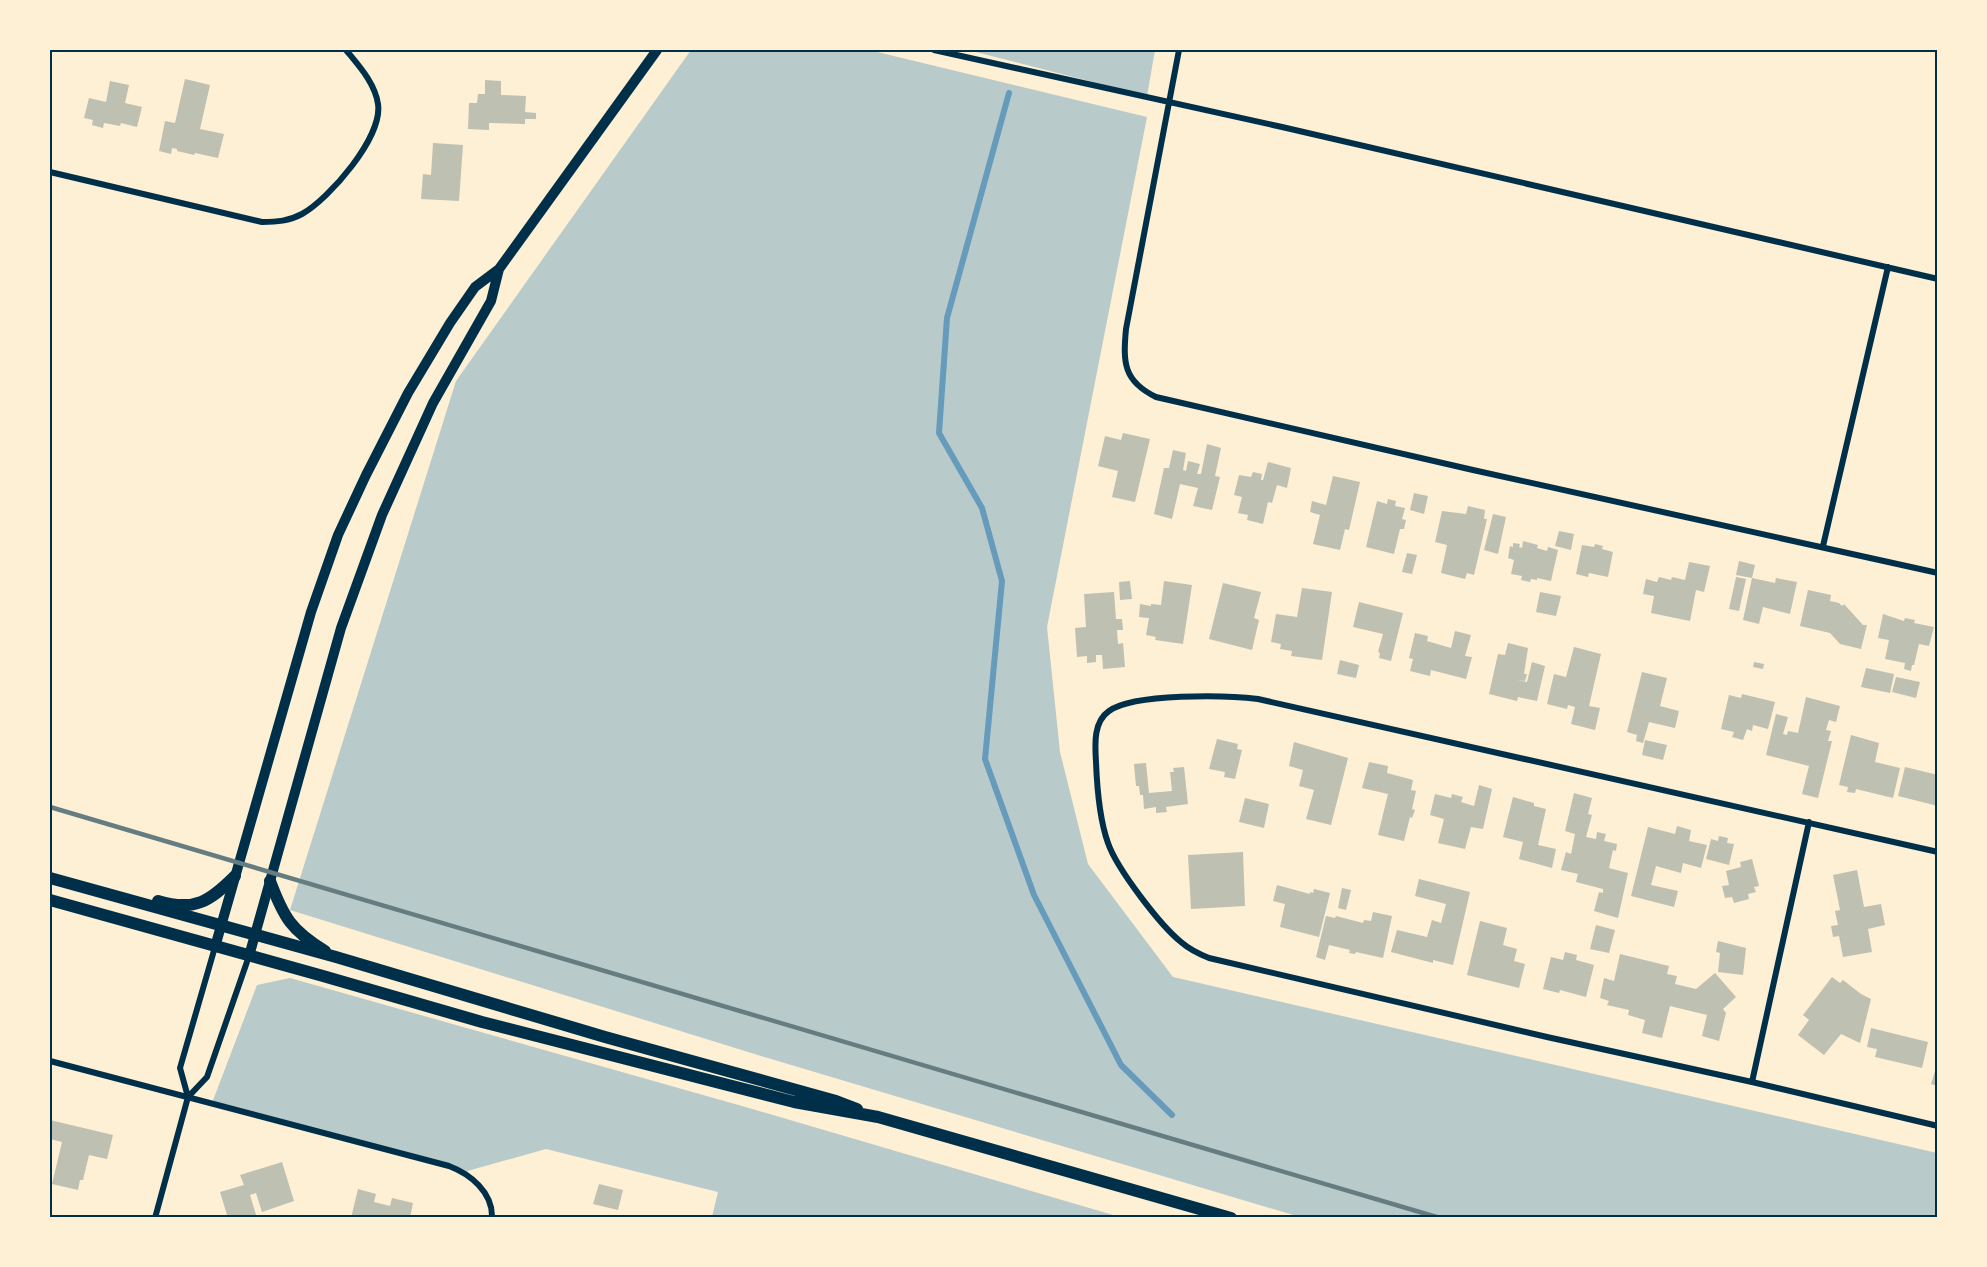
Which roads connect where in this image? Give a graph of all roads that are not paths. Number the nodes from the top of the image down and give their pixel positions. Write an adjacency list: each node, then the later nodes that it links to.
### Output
1 (346, 50): 6 (street)
2 (657, 50): 8 (street)
3 (934, 50): 5 (street)
4 (1179, 50): 5 (street)
5 (1168, 102): 7 (street); 10 (street)
6 (50, 172)
7 (1888, 267): 9 (street); 10 (street)
8 (499, 269): 14 (street); 16 (street)
9 (1938, 279)
10 (1823, 546): 11 (street)
11 (1938, 573)
12 (1809, 822): 13 (street); 25 (street); 25 (street)
13 (1938, 852)
14 (236, 876): 17 (main road); 19 (street)
15 (50, 879): 17 (main road)
16 (270, 881): 20 (street); 23 (main road)
17 (114, 896): 19 (main road)
18 (50, 900): 21 (main road)
19 (220, 926): 20 (main road); 21 (street)
20 (254, 936): 22 (street); 23 (main road)
21 (215, 947): 22 (main road); 26 (street)
22 (249, 956): 26 (street); 27 (main road)
23 (336, 957): 27 (main road)
24 (50, 1061): 26 (street)
25 (1752, 1082): 28 (street)
26 (188, 1097): 29 (street); 30 (street)
27 (878, 1118): 31 (main road)
28 (1938, 1126)
29 (155, 1218)
30 (492, 1218)
31 (1231, 1218)

